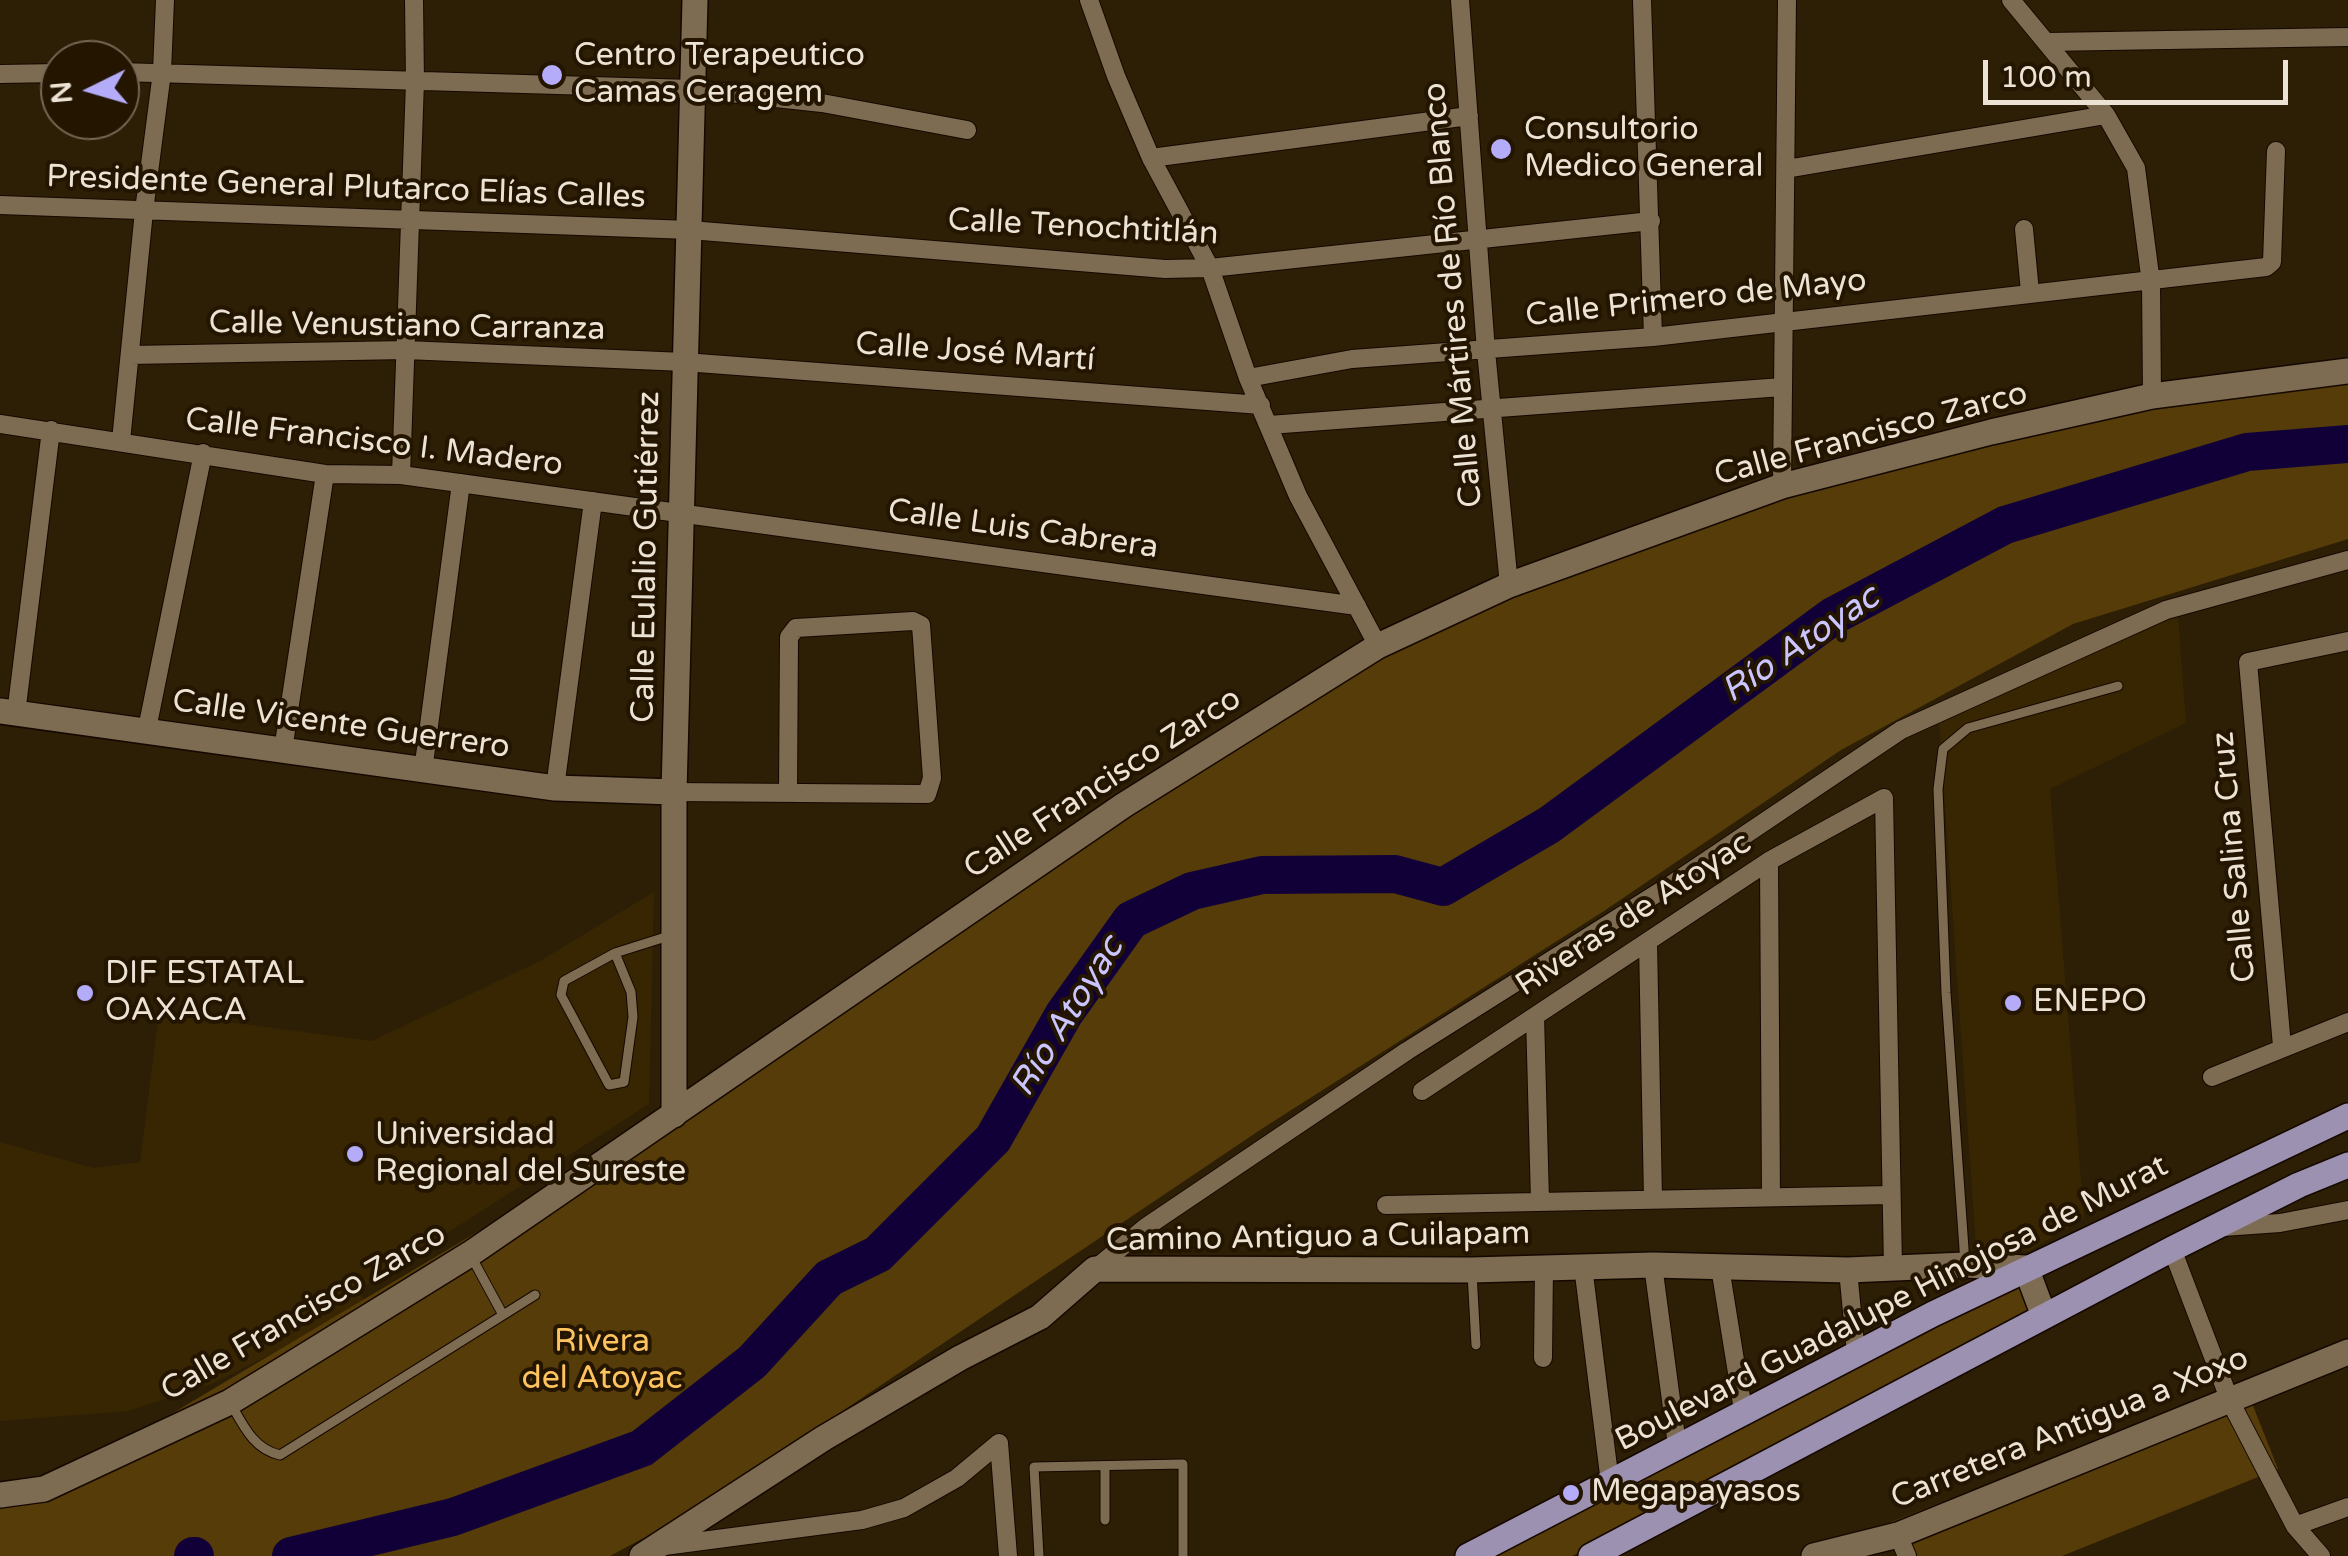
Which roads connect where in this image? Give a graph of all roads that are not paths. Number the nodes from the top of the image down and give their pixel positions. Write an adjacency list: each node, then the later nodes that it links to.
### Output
1 (166, 0): 12 (street)
2 (414, 0): 15 (street)
3 (694, 0): 16 (street, Calle Eulalio Gutiérrez)
4 (1089, 0): 21 (street)
5 (1460, 0): 18 (street, Calle Mártires de Río Blanco)
6 (1642, 0): 26 (street)
7 (1787, 0): 22 (street)
8 (2012, 0): 10 (street)
9 (2348, 37): 10 (street)
10 (2047, 42): 17 (street)
11 (140, 72): 12 (street)
12 (162, 72): 15 (street); 24 (street)
13 (40, 73): 14 (street)
14 (0, 74)
15 (415, 82): 16 (street); 25 (street)
16 (692, 89): 19 (street); 28 (street, Calle Eulalio Gutiérrez)
17 (2106, 115): 22 (street); 31 (street)
18 (1469, 116): 21 (street); 29 (street, Calle Mártires de Río Blanco)
19 (967, 130)
20 (2276, 151): 31 (street, Calle Primero de Mayo)
21 (1151, 158): 30 (street)
22 (1786, 169): 33 (street)
23 (0, 205): 24 (street, Presidente General Plutarco Elías Calles)
24 (144, 211): 25 (street, Presidente General Plutarco Elías Calles); 37 (street)
25 (409, 221): 28 (street, Presidente General Plutarco Elías Calles); 35 (street)
26 (1651, 221): 29 (street, Calle Tenochtitlán); 34 (street)
27 (2024, 229): 32 (street)
28 (690, 230): 30 (street, Calle Tenochtitlán); 38 (street, Calle Eulalio Gutiérrez)
29 (1479, 238): 30 (street, Calle Tenochtitlán); 36 (street, Calle Mártires de Río Blanco)
30 (1210, 268): 40 (street)
31 (2150, 282): 32 (street, Calle Primero de Mayo); 42 (street)
32 (2030, 292): 33 (street, Calle Primero de Mayo)
33 (1782, 322): 34 (street, Calle Primero de Mayo); 41 (street)
34 (1653, 336): 36 (street, Calle Primero de Mayo)
35 (406, 350): 37 (street, Calle Venustiano Carranza); 38 (street, Calle Venustiano Carranza); 51 (street)
36 (1486, 350): 40 (street, Calle Primero de Mayo); 44 (street, Calle Mártires de Río Blanco)
37 (130, 355): 48 (street)
38 (684, 362): 43 (street, Calle José Martí); 55 (street, Calle Eulalio Gutiérrez)
39 (2346, 369): 42 (street, Calle Francisco Zarco)
40 (1248, 378): 43 (street)
41 (1782, 387): 44 (street); 53 (street)
42 (2152, 396): 53 (street, Calle Francisco Zarco)
43 (1261, 405): 46 (street)
44 (1491, 409): 46 (street); 57 (street, Calle Mártires de Río Blanco)
45 (0, 424): 47 (street, Calle Francisco I. Madero)
46 (1269, 425): 58 (street)
47 (51, 430): 48 (street, Calle Francisco I. Madero); 62 (street)
48 (121, 441): 49 (street, Calle Francisco I. Madero)
49 (203, 453): 50 (street, Calle Francisco I. Madero); 63 (street)
50 (325, 474): 51 (street, Calle Francisco I. Madero); 64 (street)
51 (402, 475): 52 (street, Calle Francisco I. Madero)
52 (460, 483): 54 (street, Calle Francisco I. Madero); 65 (street)
53 (1782, 486): 57 (street, Calle Francisco Zarco)
54 (593, 501): 55 (street, Calle Francisco I. Madero); 66 (street)
55 (680, 514): 58 (street, Calle Luis Cabrera); 67 (street, Calle Eulalio Gutiérrez)
56 (2348, 560): 97 (street)
57 (1509, 585): 60 (street, Calle Francisco Zarco)
58 (1357, 606): 60 (street)
59 (2348, 640): 75 (street, Calle Salina Cruz)
60 (1378, 646): 78 (street, Calle Francisco Zarco)
61 (2118, 686): 91 (lane)
62 (8, 712): 63 (street, Calle Vicente Guerrero)
63 (147, 729): 64 (street, Calle Vicente Guerrero)
64 (283, 750): 65 (street, Calle Vicente Guerrero)
65 (423, 771): 66 (street, Calle Vicente Guerrero)
66 (556, 788): 67 (street, Calle Vicente Guerrero)
67 (674, 792): 68 (street); 70 (street, Calle Eulalio Gutiérrez)
68 (788, 793): 68 (street)
69 (1769, 861): 71 (street, Riveras de Atoyac); 81 (street, Riveras de Atoyac); 82 (street)
70 (675, 934): 72 (lane); 78 (street, Calle Eulalio Gutiérrez)
71 (1648, 942): 73 (street, Riveras de Atoyac); 83 (street)
72 (615, 953): 72 (lane)
73 (1535, 1016): 77 (street, Riveras de Atoyac); 84 (street)
74 (2348, 1022): 75 (street)
75 (2282, 1046): 76 (street)
76 (2212, 1077)
77 (1422, 1091)
78 (674, 1115): 89 (street, Calle Francisco Zarco)
79 (2348, 1116): 96 (main road, Boulevard Guadalupe Hinojosa de Murat)
80 (2348, 1164): 87 (main road)
81 (1891, 1195): 82 (street); 95 (street)
82 (1771, 1197): 83 (street)
83 (1652, 1200): 84 (street)
84 (1540, 1202): 85 (street)
85 (1386, 1204)
86 (2348, 1210): 87 (street)
87 (2218, 1227): 88 (main road)
88 (2172, 1249): 102 (main road); 107 (street)
89 (470, 1254): 101 (lane); 108 (street, Calle Francisco Zarco)
90 (1653, 1265): 92 (street, Camino Antiguo a Cuilapam); 93 (street, Camino Antiguo a Cuilapam); 110 (street)
91 (1965, 1265): 95 (street, Camino Antiguo a Cuilapam); 96 (street, Camino Antiguo a Cuilapam)
92 (1584, 1266): 94 (street, Camino Antiguo a Cuilapam); 112 (street)
93 (1720, 1267): 99 (street, Camino Antiguo a Cuilapam); 109 (street)
94 (1544, 1268): 98 (street, Camino Antiguo a Cuilapam); 106 (street)
95 (1892, 1268): 99 (street, Camino Antiguo a Cuilapam)
96 (2026, 1268): 102 (street); 105 (main road, Boulevard Guadalupe Hinojosa de Murat)
97 (1095, 1269): 98 (street, Camino Antiguo a Cuilapam); 118 (street, Camino Antiguo a Cuilapam)
98 (1471, 1270): 103 (lane)
99 (1848, 1270): 105 (street)
100 (535, 1295): 101 (lane)
101 (503, 1315): 108 (lane)
102 (2044, 1316): 124 (main road)
103 (1476, 1345)
104 (2348, 1352): 107 (street, Carretera Antigua a Xoxo)
105 (1856, 1354): 109 (main road, Boulevard Guadalupe Hinojosa de Murat)
106 (1543, 1358)
107 (2230, 1401): 116 (street); 117 (street, Carretera Antigua a Xoxo)
108 (230, 1402): 113 (street, Calle Francisco Zarco)
109 (1743, 1410): 110 (main road, Boulevard Guadalupe Hinojosa de Murat)
110 (1677, 1444): 112 (main road, Boulevard Guadalupe Hinojosa de Murat)
111 (1104, 1466): 115 (lane); 121 (lane); 122 (lane)
112 (1610, 1482): 123 (main road, Boulevard Guadalupe Hinojosa de Murat)
113 (0, 1496)
114 (2348, 1506): 116 (street)
115 (1105, 1520)
116 (2295, 1526): 125 (street)
117 (1903, 1545): 119 (street, Carretera Antigua a Xoxo)
118 (650, 1551): 120 (street)
119 (1822, 1554)
120 (1008, 1556)
121 (1038, 1556)
122 (1183, 1556)
123 (1468, 1556)
124 (1591, 1556)
125 (2321, 1556)

